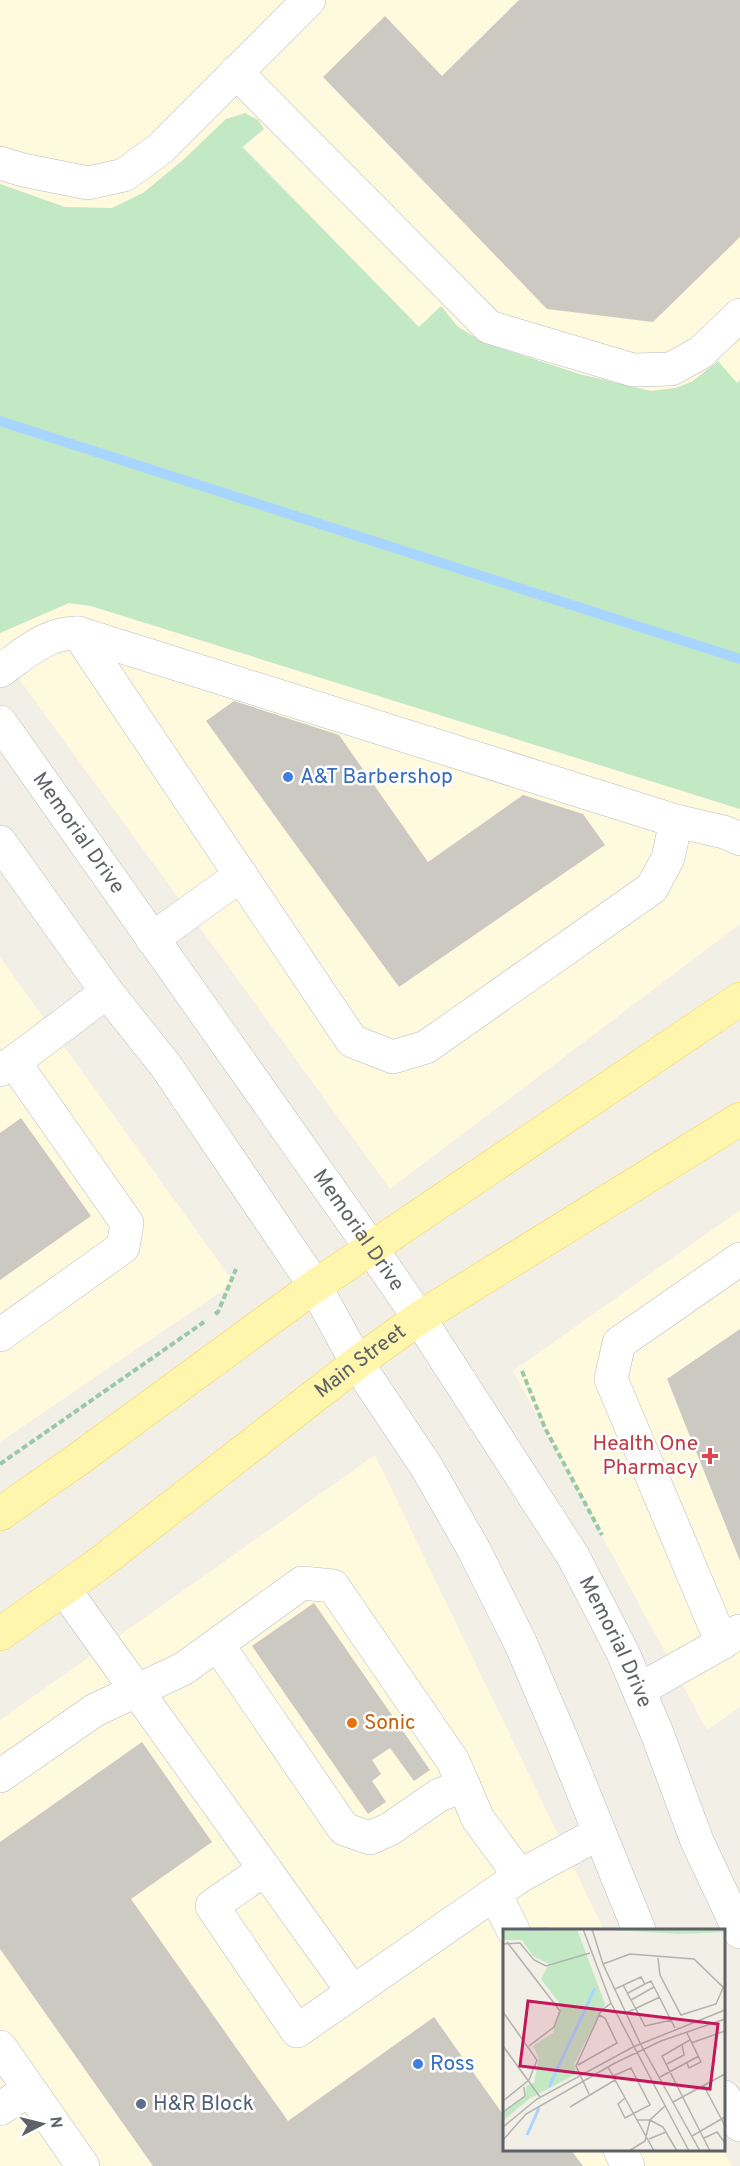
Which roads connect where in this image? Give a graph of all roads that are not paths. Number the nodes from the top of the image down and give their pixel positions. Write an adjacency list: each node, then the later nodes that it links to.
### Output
1 (309, 0): 2 (street)
2 (236, 72): 3 (street); 4 (street)
3 (0, 163)
4 (740, 315)
5 (78, 633): 6 (street); 8 (street); 11 (street)
6 (0, 671)
7 (0, 722): 12 (street, Memorial Drive)
8 (676, 821): 9 (street); 11 (street)
9 (740, 839)
10 (0, 842): 13 (street)
11 (241, 876): 12 (street)
12 (153, 939): 17 (street, Memorial Drive)
13 (107, 992): 15 (street); 19 (street)
14 (740, 999): 17 (main road)
15 (7, 1066): 21 (street)
16 (739, 1122): 20 (main road, Main Street)
17 (371, 1248): 19 (main road); 20 (street, Memorial Drive)
18 (740, 1259): 26 (street)
19 (315, 1286): 22 (street); 23 (main road)
20 (419, 1318): 22 (main road, Main Street); 29 (street, Memorial Drive)
21 (0, 1335)
22 (357, 1363): 24 (main road, Main Street); 32 (street)
23 (0, 1514)
24 (64, 1589): 25 (main road, Main Street); 28 (street)
25 (0, 1634)
26 (731, 1637): 29 (street)
27 (218, 1645): 28 (street); 31 (street); 31 (street)
28 (136, 1690): 30 (street); 33 (street)
29 (639, 1690): 37 (street, Memorial Drive)
30 (0, 1776)
31 (464, 1786): 34 (street)
32 (599, 1833): 34 (street); 36 (street)
33 (265, 1869): 38 (street); 38 (street)
34 (508, 1885): 35 (street); 38 (street)
35 (513, 1929)
36 (639, 1929)
37 (740, 1932)
38 (353, 1992)
39 (0, 2047): 40 (street)
40 (29, 2089): 42 (street); 45 (street)
41 (725, 2100): 43 (street)
42 (0, 2109)
43 (740, 2125)
44 (620, 2151): 46 (street)
45 (83, 2166)
46 (628, 2166)

